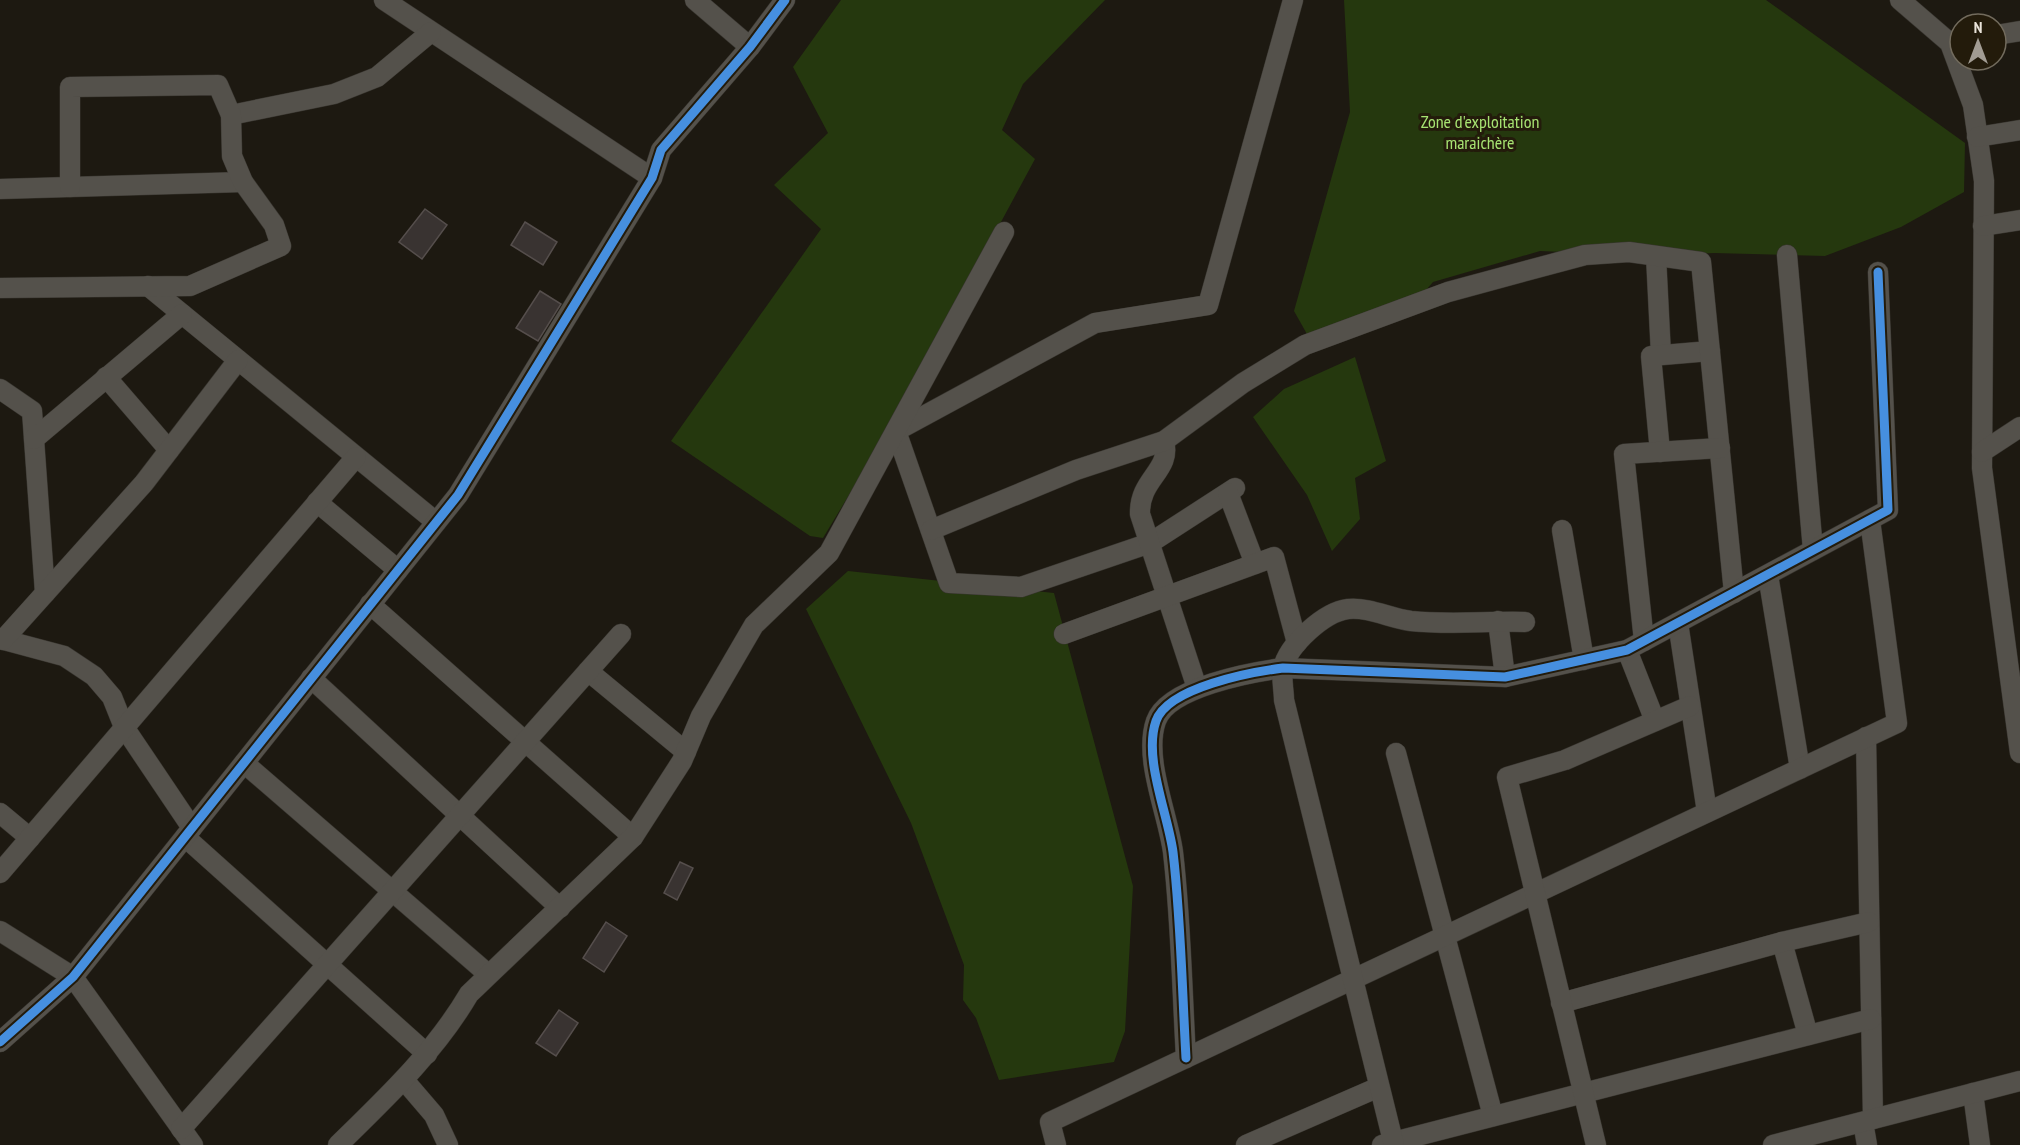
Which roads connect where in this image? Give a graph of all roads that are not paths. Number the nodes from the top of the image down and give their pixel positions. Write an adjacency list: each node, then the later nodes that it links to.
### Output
1 (384, 0): 6 (street)
2 (695, 0): 8 (street)
3 (785, 0): 8 (street)
4 (1293, 0): 32 (street)
5 (1900, 0): 7 (street)
6 (431, 32): 10 (street); 13 (street)
7 (1948, 37)
8 (750, 47): 13 (street)
9 (1964, 72): 12 (street)
10 (231, 115): 14 (street); 15 (street)
11 (2020, 130): 12 (street)
12 (1977, 137): 18 (street)
13 (652, 178): 42 (street)
14 (243, 182): 15 (street); 23 (street)
15 (70, 187): 16 (street)
16 (0, 189)
17 (2020, 220): 18 (street)
18 (1983, 226): 38 (street)
19 (1004, 232): 32 (street)
20 (1787, 255): 46 (street)
21 (1656, 256): 26 (street); 27 (street); 34 (street)
22 (1878, 272): 41 (street)
23 (148, 286): 24 (street); 25 (street)
24 (0, 288)
25 (182, 314): 28 (street); 29 (street)
26 (1710, 351): 27 (street); 35 (street)
27 (1661, 355): 37 (street)
28 (238, 360): 36 (street); 39 (street)
29 (106, 377): 33 (street); 36 (street)
30 (0, 389): 33 (street)
31 (2020, 428): 38 (street)
32 (896, 431): 43 (street); 73 (street)
33 (34, 439): 50 (street)
34 (1164, 441): 43 (street); 45 (street)
35 (1720, 448): 37 (street); 51 (street)
36 (169, 450): 50 (street)
37 (1660, 452): 61 (street)
38 (1982, 452): 75 (street)
39 (356, 457): 40 (street); 42 (street)
40 (317, 502): 48 (street); 70 (street)
41 (1870, 520): 46 (street); 71 (street)
42 (436, 522): 48 (street)
43 (931, 530): 45 (street)
44 (1562, 530): 62 (street)
45 (1150, 543): 47 (street); 52 (street)
46 (1814, 550): 49 (street)
47 (1255, 564): 52 (street); 60 (street)
48 (398, 570): 53 (street)
49 (1768, 575): 51 (street); 77 (street)
50 (45, 593): 59 (street)
51 (1734, 593): 56 (street)
52 (1167, 596): 58 (street); 67 (street)
53 (370, 604): 66 (street); 72 (street)
54 (1498, 621): 55 (street); 60 (street); 65 (street)
55 (1525, 622)
56 (1678, 623): 61 (street); 68 (street)
57 (621, 634): 64 (street)
58 (1064, 634)
59 (2, 639): 70 (street)
60 (1297, 643): 63 (street)
61 (1636, 646): 62 (street); 69 (street)
62 (1584, 660): 65 (street)
63 (1283, 668): 65 (street); 67 (street); 95 (street)
64 (588, 671): 72 (street); 73 (street)
65 (1505, 677)
66 (311, 678): 76 (street); 80 (street)
67 (1197, 688): 101 (street)
68 (1690, 706): 69 (street); 78 (street)
69 (1655, 721): 86 (street)
70 (124, 727): 81 (street); 83 (street)
71 (1866, 737): 77 (street); 88 (street)
72 (525, 742): 80 (street); 82 (street)
73 (686, 752): 82 (street)
74 (1396, 753): 90 (street)
75 (2020, 753)
76 (244, 763): 81 (street); 85 (street)
77 (1800, 768): 78 (street)
78 (1707, 812): 86 (street)
79 (0, 813): 83 (street)
80 (460, 815): 85 (street); 87 (street)
81 (188, 832): 92 (street); 94 (street)
82 (633, 837): 87 (street)
83 (30, 838): 84 (street)
84 (0, 873)
85 (392, 891): 92 (street); 93 (street)
86 (1534, 894): 90 (street); 96 (street)
87 (561, 908): 93 (street)
88 (1869, 922): 91 (street); 97 (street)
89 (0, 931): 94 (street)
90 (1445, 936): 95 (street); 107 (street)
91 (1782, 942): 96 (street); 98 (street)
92 (327, 965): 100 (street); 109 (street)
93 (488, 974): 100 (street)
94 (73, 977): 99 (street); 109 (street)
95 (1353, 979): 101 (street); 104 (street)
96 (1561, 1003): 105 (street)
97 (1871, 1019): 98 (street); 108 (street)
98 (1808, 1035): 105 (street)
99 (0, 1042)
100 (427, 1054): 102 (street)
101 (1186, 1058): 114 (street)
102 (404, 1080): 110 (street); 113 (street)
103 (2020, 1081): 106 (street)
104 (1379, 1087): 111 (street); 115 (street)
105 (1583, 1093): 107 (street); 116 (street)
106 (1973, 1093): 108 (street); 119 (street)
107 (1493, 1116): 111 (street)
108 (1868, 1121): 117 (street); 118 (street)
109 (181, 1129): 112 (street)
110 (343, 1143)
111 (1390, 1144)
112 (193, 1145)
113 (448, 1145)
114 (1056, 1145)
115 (1246, 1145)
116 (1596, 1145)
117 (1773, 1145)
118 (1867, 1145)
119 (1980, 1145)

